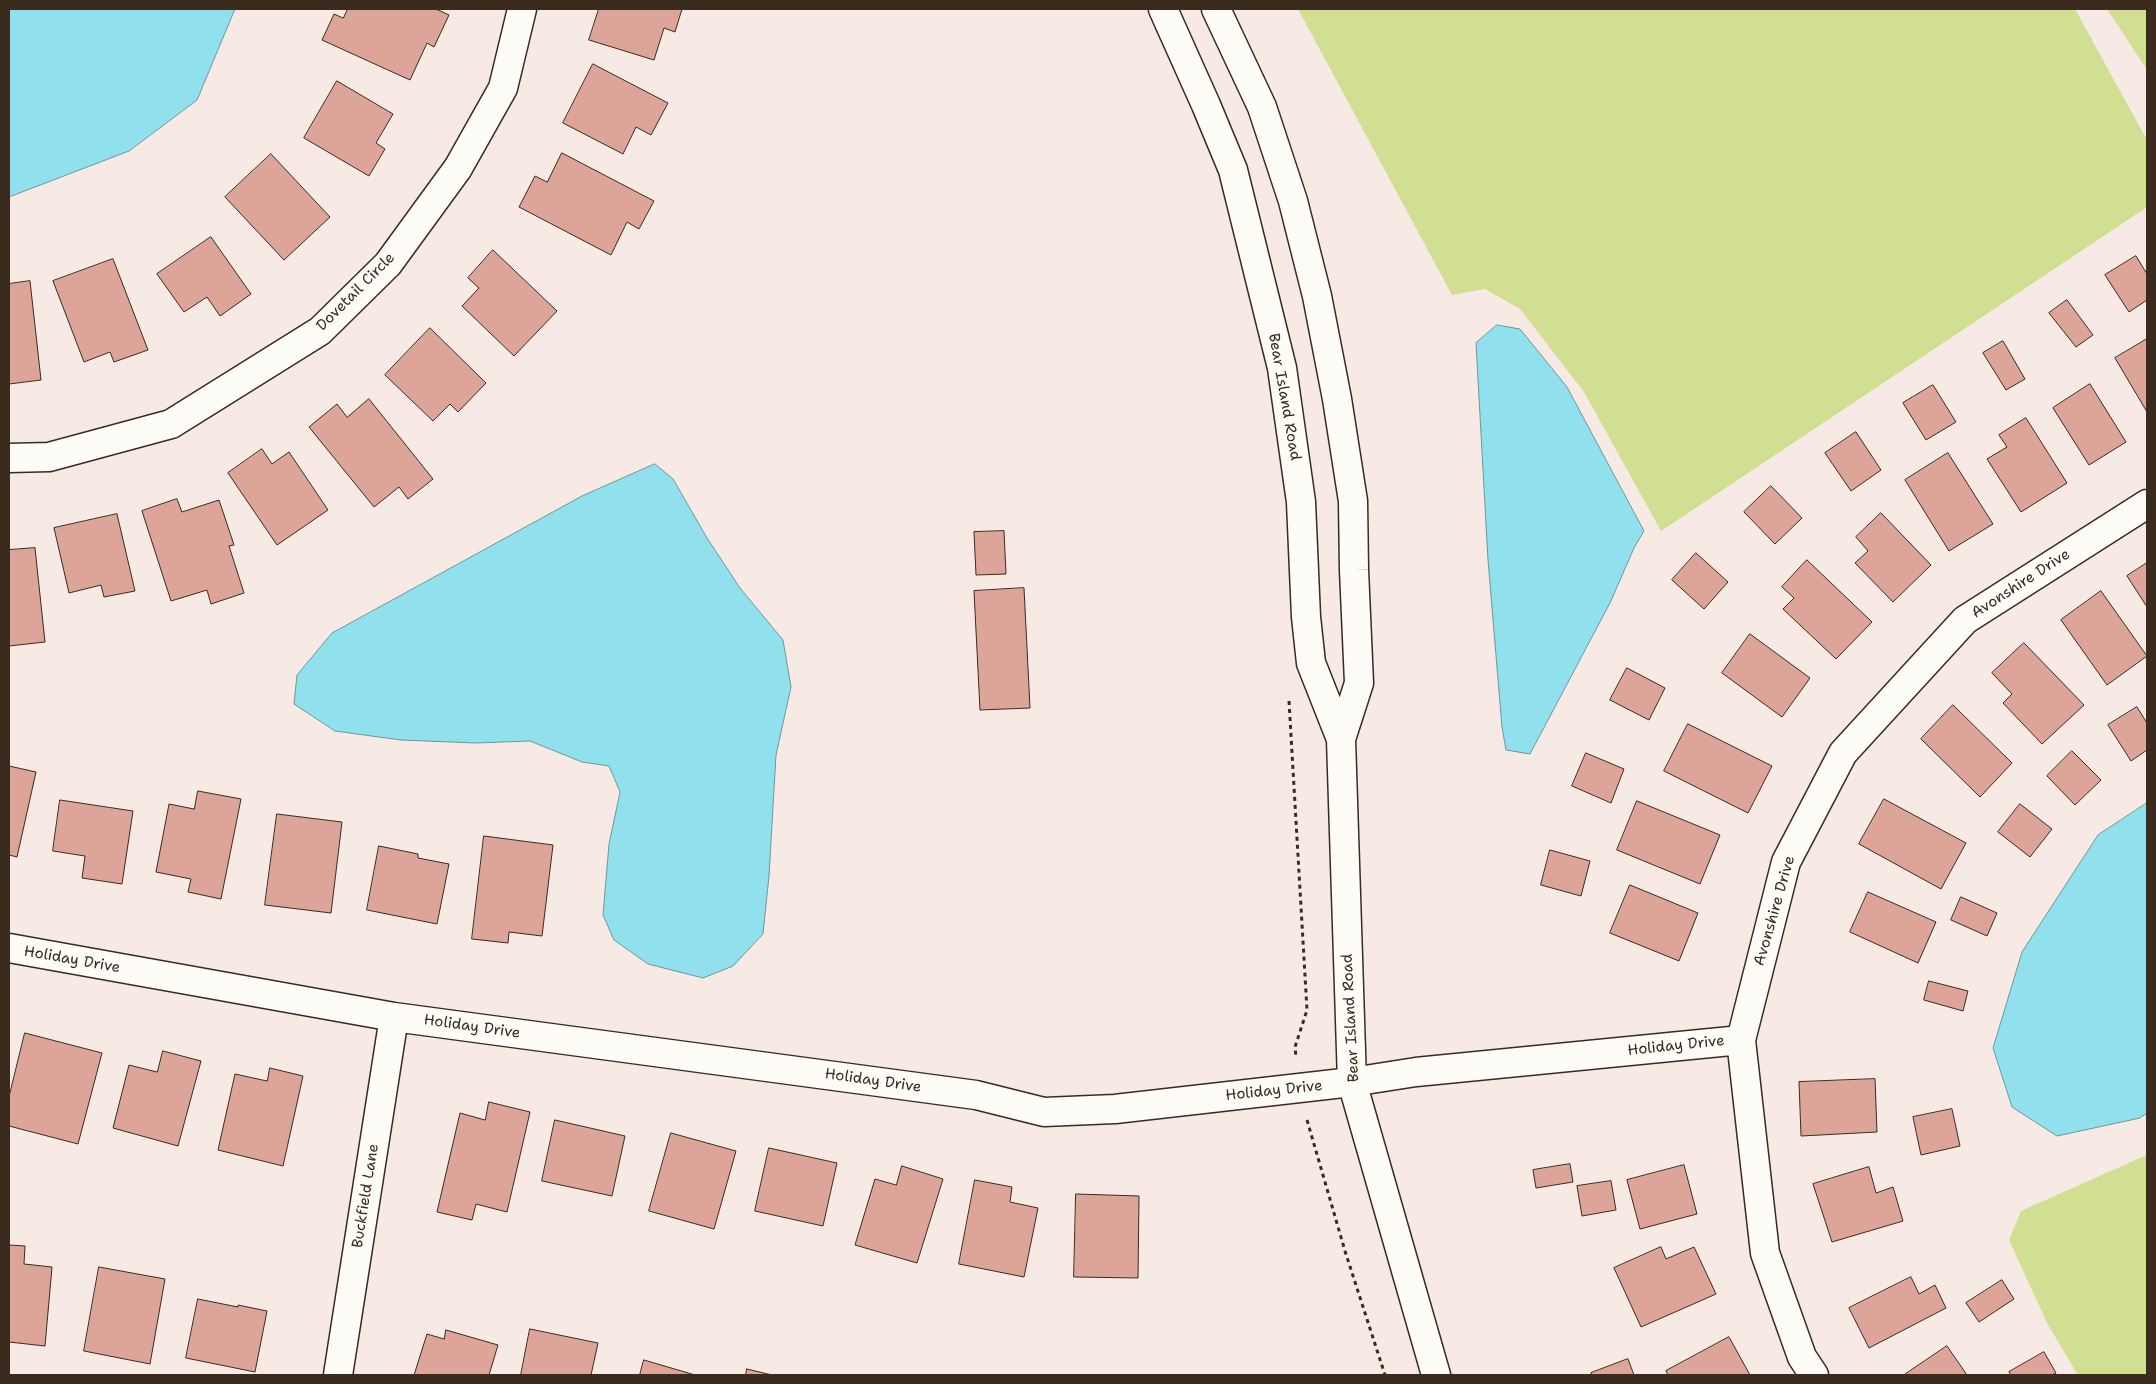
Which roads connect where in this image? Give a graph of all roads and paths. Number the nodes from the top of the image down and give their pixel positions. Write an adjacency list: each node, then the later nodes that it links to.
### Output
1 (522, 9): 4 (street, Dovetail Circle)
2 (1163, 9): 7 (street, Bear Island Road)
3 (1216, 9): 7 (street, Bear Island Road)
4 (9, 458)
5 (2147, 504): 10 (street, Avonshire Drive)
6 (1289, 692): 12 (path)
7 (1341, 739): 11 (street, Bear Island Road)
8 (9, 948): 9 (street, Holiday Drive)
9 (394, 1017): 12 (street, Holiday Drive); 13 (street, Buckfield Lane)
10 (1741, 1040): 11 (street, Holiday Drive); 16 (street, Avonshire Drive)
11 (1352, 1082): 12 (street, Holiday Drive); 15 (street, Bear Island Road)
12 (1302, 1088): 14 (path)
13 (338, 1375)
14 (1385, 1375)
15 (1436, 1375)
16 (1814, 1375)

